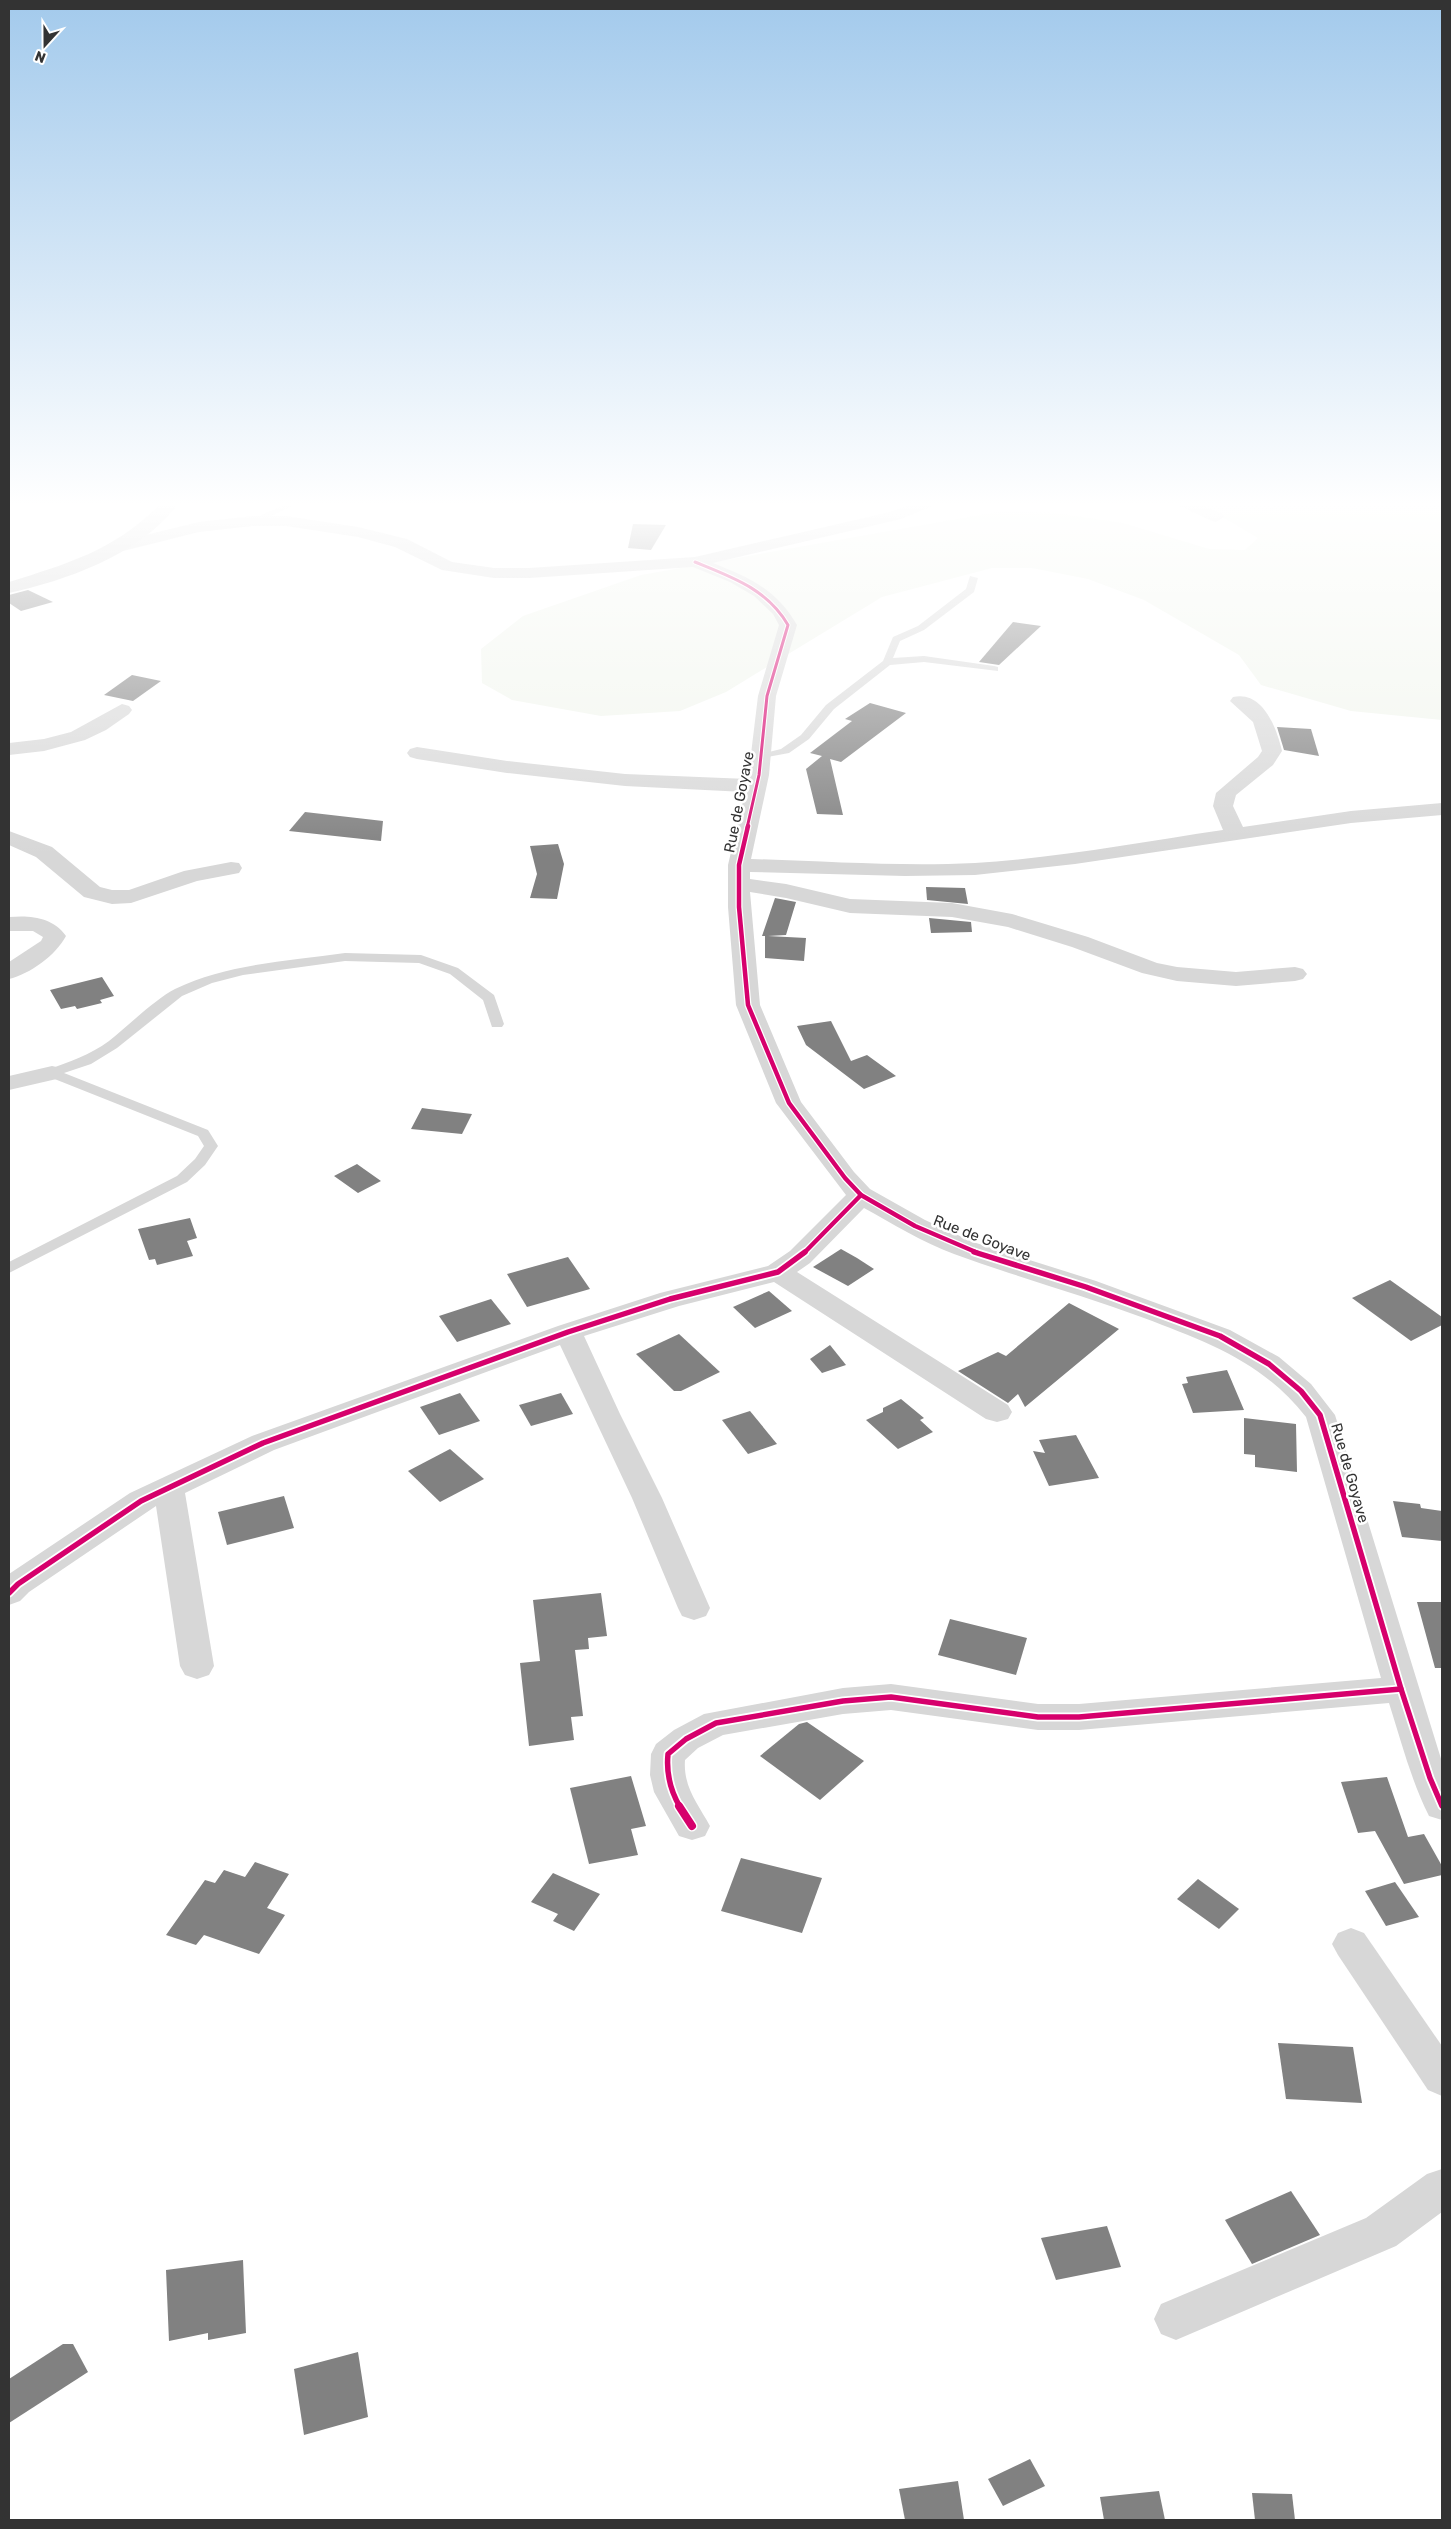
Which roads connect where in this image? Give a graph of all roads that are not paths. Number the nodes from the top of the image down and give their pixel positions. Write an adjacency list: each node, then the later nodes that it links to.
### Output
1 (785, 619): 9 (street, Rue de Goyave)
2 (933, 619): 3 (lane)
3 (887, 662): 4 (lane); 9 (lane)
4 (994, 669)
5 (1240, 700): 12 (street)
6 (122, 710): 7 (street)
7 (9, 748)
8 (417, 754): 10 (street)
9 (761, 757): 10 (street, Rue de Goyave)
10 (757, 786): 15 (street, Rue de Goyave)
11 (1442, 809): 12 (street)
12 (1235, 833): 15 (street)
13 (9, 837): 14 (street)
14 (231, 868)
15 (739, 874): 18 (street); 22 (street, Rue de Goyave)
16 (9, 924): 17 (street)
17 (9, 972)
18 (1295, 974)
19 (497, 1024): 20 (lane)
20 (52, 1073): 21 (street); 23 (lane)
21 (9, 1082)
22 (861, 1195): 24 (street); 31 (street, Rue de Goyave)
23 (9, 1268)
24 (778, 1272): 25 (street); 26 (street)
25 (568, 1332): 27 (street); 29 (street)
26 (997, 1412)
27 (169, 1488): 28 (street); 30 (street)
28 (9, 1593)
29 (694, 1608)
30 (197, 1666)
31 (1401, 1689): 32 (street, Rue de Goyave); 33 (street)
32 (1442, 1806)
33 (692, 1826)
34 (1351, 1944): 35 (street)
35 (1442, 2078)
36 (1442, 2188): 37 (street)
37 (1176, 2319)

